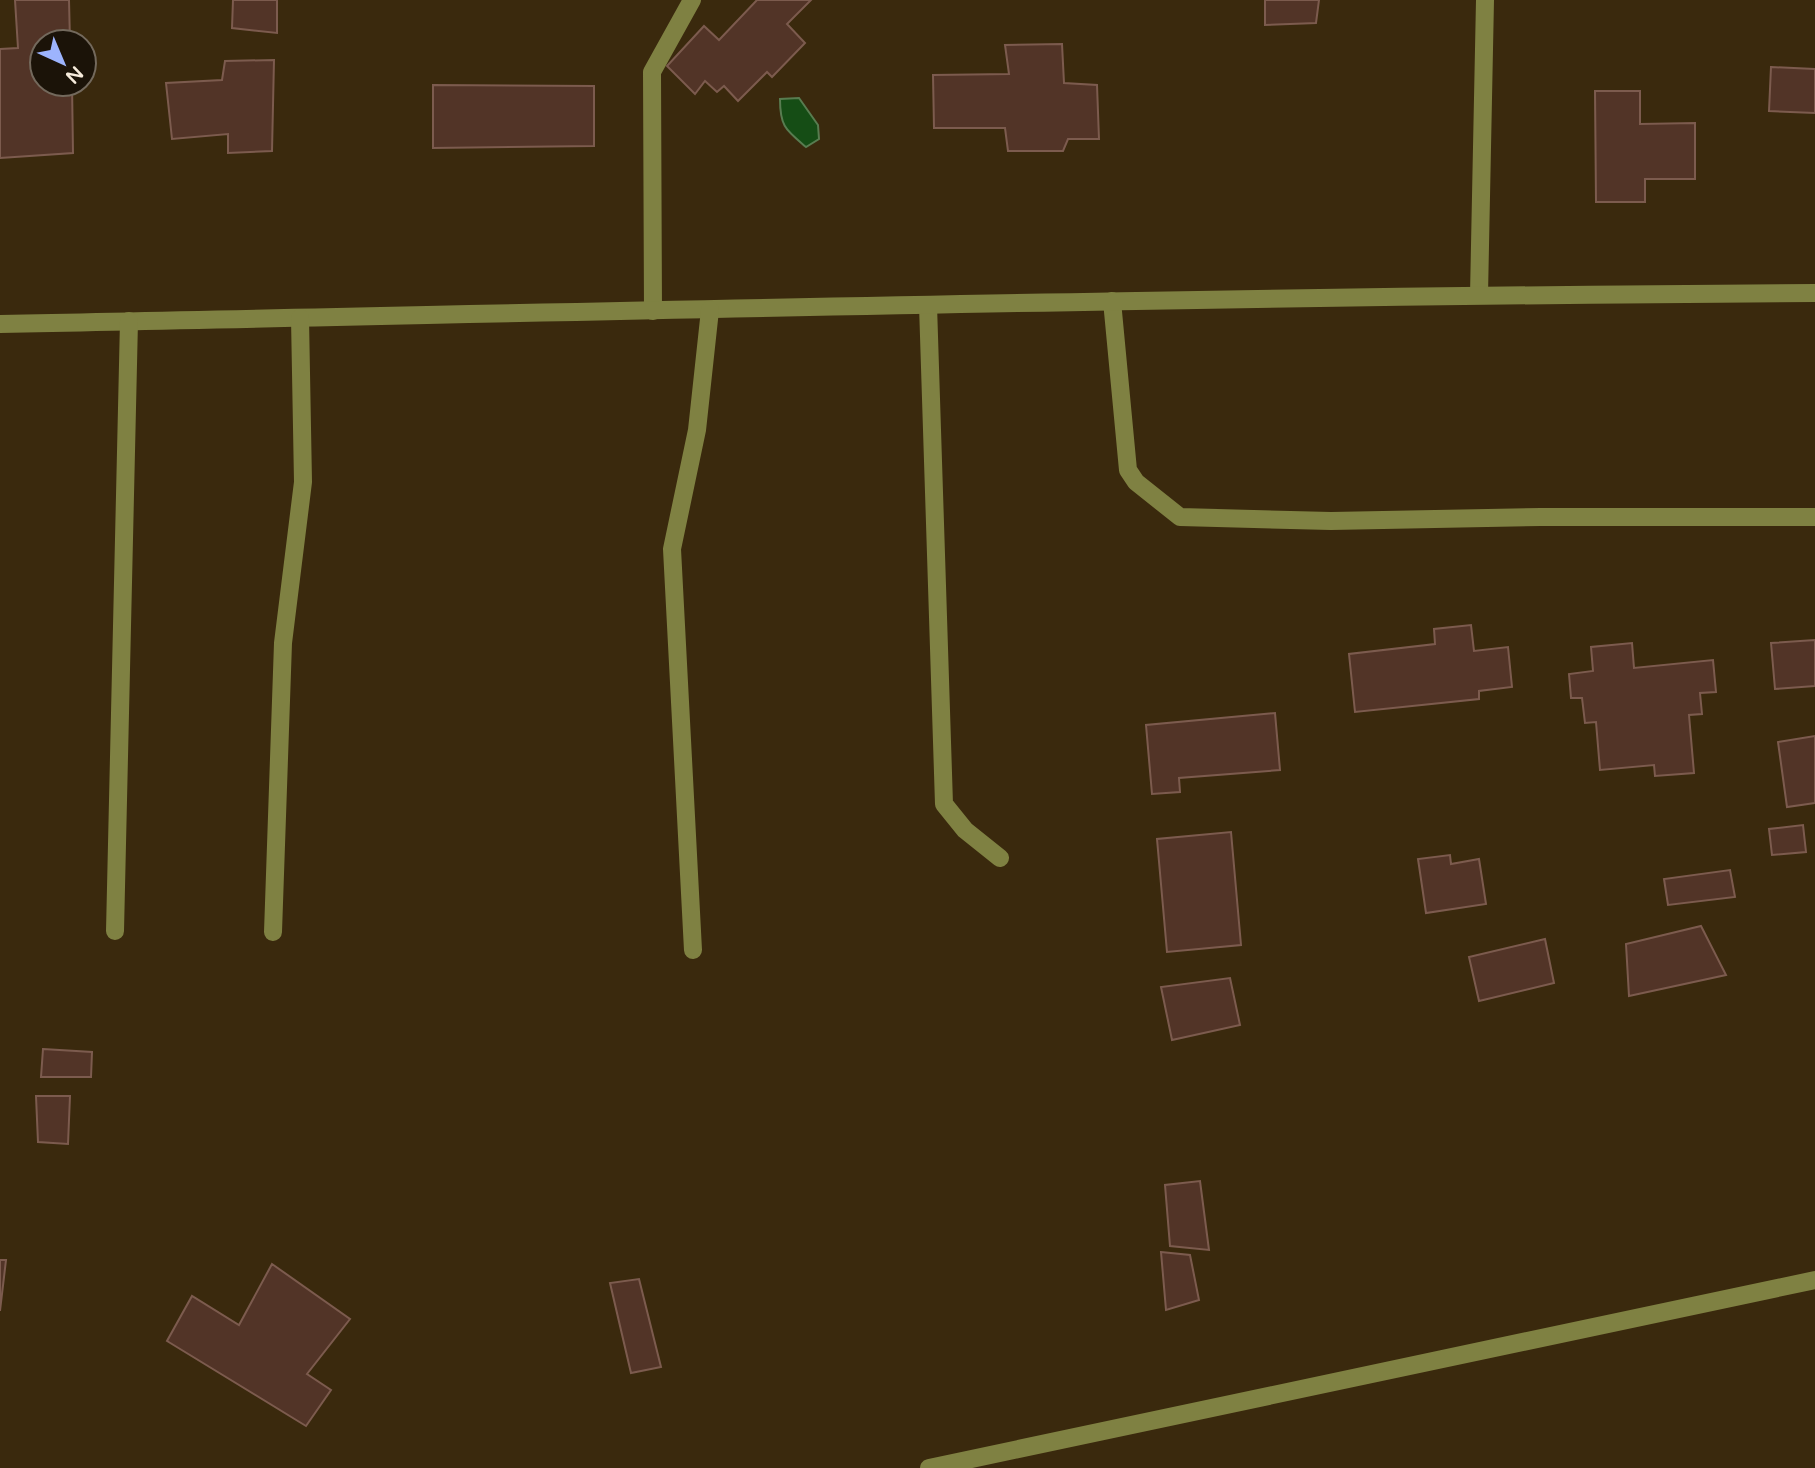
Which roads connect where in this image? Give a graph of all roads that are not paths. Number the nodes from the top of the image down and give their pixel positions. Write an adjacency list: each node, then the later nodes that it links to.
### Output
1 (692, 0): 8 (street)
2 (1485, 0): 4 (street)
3 (1815, 293): 4 (street)
4 (1479, 295): 5 (street)
5 (1112, 301): 6 (street); 12 (street)
6 (928, 305): 7 (street); 13 (street)
7 (710, 310): 8 (street); 16 (street)
8 (653, 311): 9 (street)
9 (300, 318): 10 (street); 15 (street)
10 (129, 321): 11 (street); 14 (street)
11 (0, 324)
12 (1815, 517)
13 (1000, 858)
14 (115, 931)
15 (273, 932)
16 (693, 950)
17 (1815, 1280): 18 (street)
18 (929, 1468)

